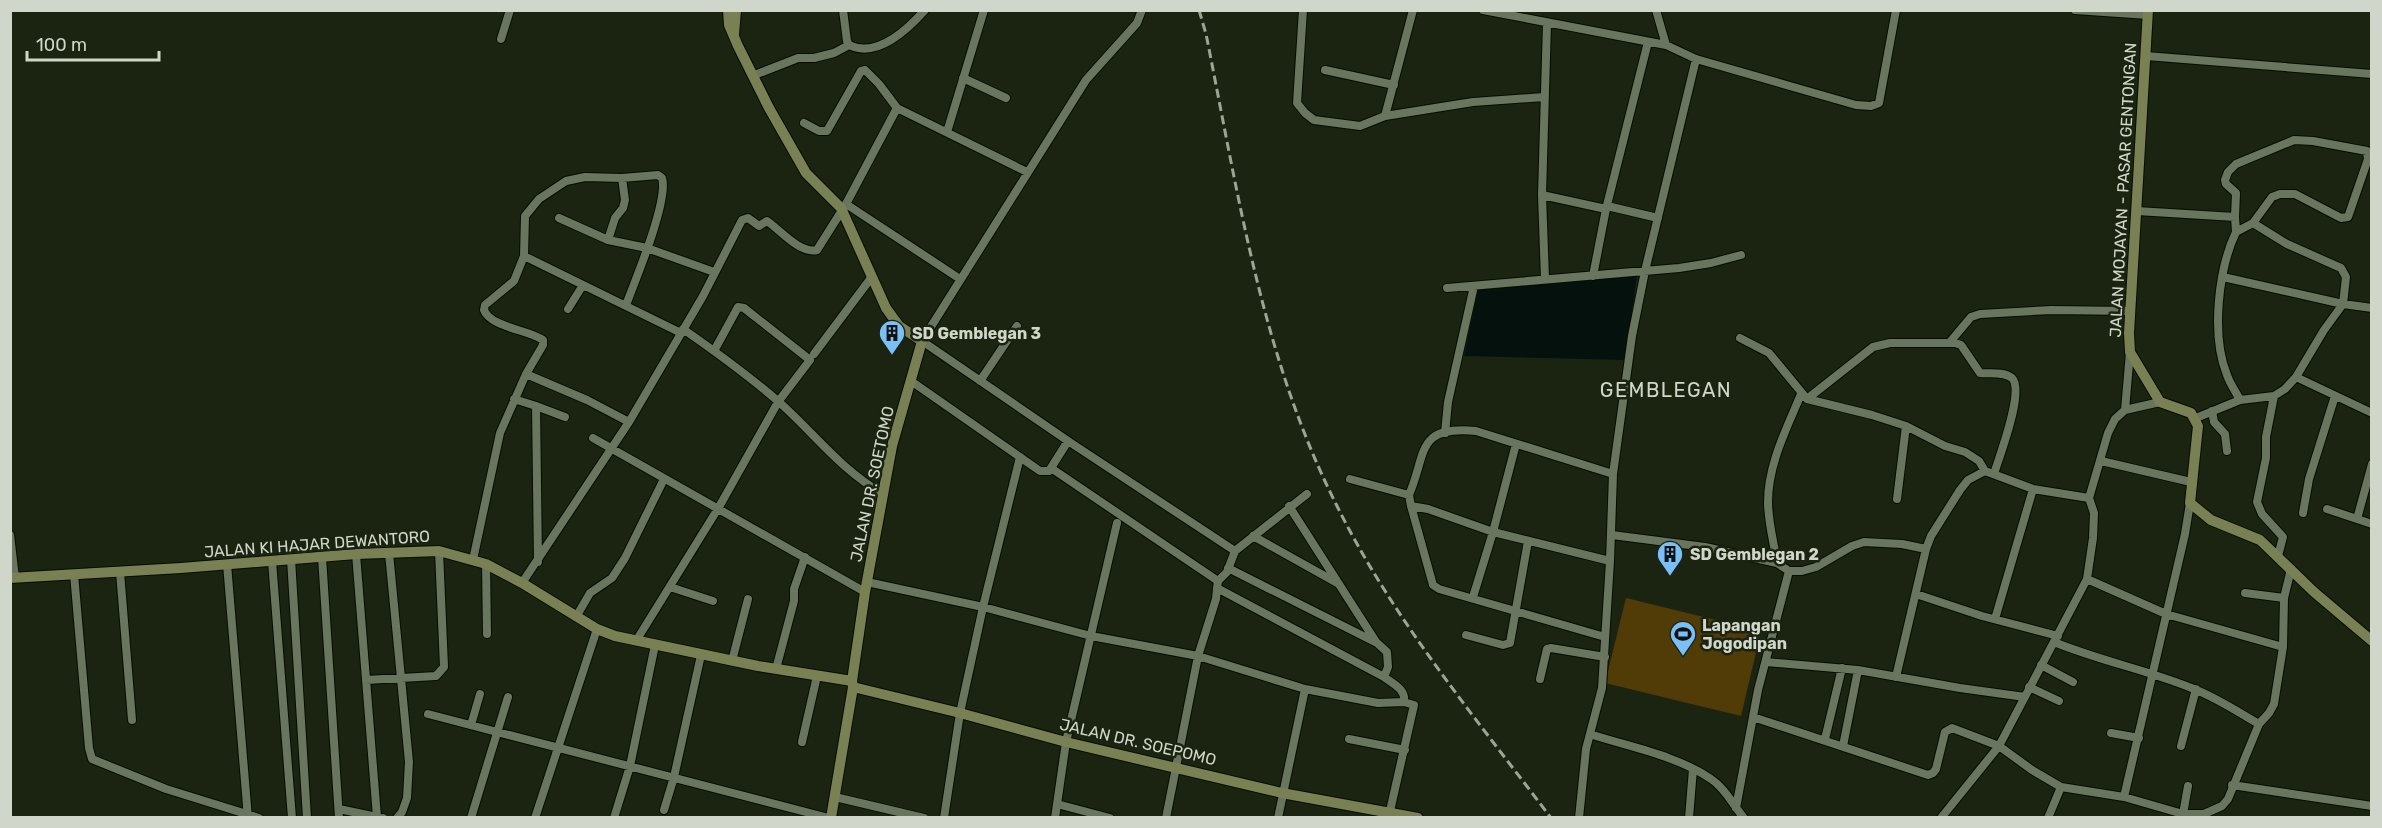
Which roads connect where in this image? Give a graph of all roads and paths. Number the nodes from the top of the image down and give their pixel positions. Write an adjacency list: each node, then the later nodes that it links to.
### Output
1 (510, 10): 17 (street)
2 (728, 10): 16 (street)
3 (736, 10): 16 (street)
4 (843, 10): 19 (street)
5 (925, 10): 19 (street)
6 (984, 10): 26 (street)
7 (1142, 10): 34 (street)
8 (1304, 10): 31 (street)
9 (1413, 10): 27 (street)
10 (1483, 10): 15 (street)
11 (1656, 10): 20 (street)
12 (1896, 10): 22 (street)
13 (2075, 10): 14 (street)
14 (2148, 13): 21 (street, JALAN MOJAYAN - PASAR GENTONGAN)
15 (1547, 23): 18 (street); 28 (street)
16 (734, 34): 25 (street)
17 (501, 39)
18 (1648, 42): 20 (street); 38 (street)
19 (849, 45): 25 (street)
20 (1666, 45): 22 (street)
21 (2146, 56): 24 (street); 39 (street, JALAN MOJAYAN - PASAR GENTONGAN)
22 (1696, 58): 42 (street)
23 (1325, 70): 27 (street)
24 (2372, 74)
25 (752, 76): 37 (street)
26 (963, 78): 29 (street); 33 (street)
27 (1394, 85): 31 (street)
28 (1544, 97): 31 (street); 36 (street)
29 (1006, 98)
30 (897, 108): 32 (street); 33 (street); 37 (street)
31 (1385, 116)
32 (804, 123)
33 (947, 132): 34 (street)
34 (1027, 172): 54 (street)
35 (622, 178): 45 (street); 46 (street); 47 (street)
36 (1542, 195): 38 (street); 55 (street)
37 (843, 206): 50 (street); 53 (street); 54 (street)
38 (1606, 208): 42 (street); 51 (street)
39 (2137, 211): 40 (street); 63 (street, JALAN MOJAYAN - PASAR GENTONGAN)
40 (2235, 217): 43 (street); 44 (street)
41 (559, 218): 45 (street)
42 (1658, 218): 49 (street)
43 (2253, 223): 44 (street); 59 (street)
44 (2236, 232): 52 (street)
45 (608, 240): 46 (street)
46 (648, 248): 50 (street); 60 (street)
47 (524, 255): 56 (street); 72 (street)
48 (1741, 255): 49 (street)
49 (1645, 271): 51 (street); 102 (street)
50 (714, 272): 65 (street)
51 (1593, 276): 55 (street)
52 (2223, 277): 59 (street); 80 (street)
53 (871, 278): 67 (street); 71 (street)
54 (960, 279): 67 (street)
55 (1545, 279): 57 (street)
56 (583, 285): 60 (street); 62 (street)
57 (1474, 286): 58 (street); 91 (street)
58 (1447, 288)
59 (2343, 303): 61 (street); 73 (street)
60 (626, 306): 65 (street)
61 (2372, 308)
62 (568, 309)
63 (2131, 310): 68 (street); 70 (street, JALAN MOJAYAN - PASAR GENTONGAN)
64 (1017, 326): 75 (street)
65 (682, 331): 69 (street); 89 (street)
66 (1740, 338): 78 (street)
67 (922, 341): 74 (street, JALAN DR. SOETOMO); 75 (street)
68 (1950, 342): 78 (street); 101 (street)
69 (714, 351): 81 (street); 81 (street)
70 (2130, 352): 82 (street, JALAN MOJAYAN - PASAR GENTONGAN); 84 (street)
71 (814, 354)
72 (526, 374): 79 (street); 89 (street)
73 (2296, 377): 76 (street); 77 (street)
74 (911, 381): 97 (street); 107 (street, JALAN DR. SOETOMO)
75 (980, 381): 93 (street)
76 (2274, 396): 80 (street); 131 (street)
77 (2335, 396): 86 (street); 117 (street)
78 (1804, 397): 90 (street); 139 (street)
79 (514, 399): 83 (street); 135 (street)
80 (2240, 400): 85 (street)
81 (778, 402): 107 (street); 115 (street)
82 (2160, 402): 84 (street); 88 (street)
83 (536, 406): 87 (street); 138 (street)
84 (2125, 410): 98 (street)
85 (2212, 411): 88 (street); 96 (street)
86 (2372, 413)
87 (565, 417)
88 (2196, 418): 105 (street)
89 (629, 422): 95 (street)
90 (1906, 426): 101 (street); 111 (street)
91 (1445, 433): 94 (street); 109 (street)
92 (593, 438): 95 (street)
93 (1068, 441): 100 (street); 128 (street)
94 (1516, 444): 102 (street); 121 (street)
95 (611, 449): 103 (street); 138 (street)
96 (2227, 451)
97 (1020, 457): 100 (street); 160 (street)
98 (2101, 461): 105 (street); 110 (street)
99 (2372, 464): 118 (street)
100 (1051, 468): 150 (street)
101 (1989, 473): 106 (street); 126 (street)
102 (1613, 474): 123 (street)
103 (664, 478): 115 (street); 163 (street)
104 (1350, 479): 109 (street)
105 (2192, 482): 112 (street)
106 (2033, 489): 110 (street); 164 (street)
107 (883, 494): 153 (street, JALAN DR. SOETOMO)
108 (1307, 494): 113 (street)
109 (1409, 495): 114 (street)
110 (2089, 498): 148 (street)
111 (1897, 499)
112 (2190, 503): 131 (street); 162 (street)
113 (1289, 506): 124 (street); 151 (street)
114 (1411, 506): 121 (street); 156 (street)
115 (718, 507): 133 (street); 152 (street)
116 (2327, 509): 118 (street)
117 (2303, 513)
118 (2357, 519): 120 (street)
119 (1117, 523): 168 (street)
120 (2372, 524)
121 (1493, 532): 125 (street); 156 (street)
122 (10, 535): 147 (street)
123 (1612, 535): 137 (street); 139 (street)
124 (1253, 536): 128 (street); 151 (street)
125 (1527, 541): 137 (street); 161 (street)
126 (1926, 549): 144 (street); 155 (street)
127 (439, 551): 129 (street, JALAN KI HAJAR DEWANTORO); 135 (street, JALAN KI HAJAR DEWANTORO); 189 (street)
128 (1235, 551): 142 (street)
129 (389, 553): 130 (street, JALAN KI HAJAR DEWANTORO); 189 (street)
130 (356, 555): 132 (street, JALAN KI HAJAR DEWANTORO); 191 (street)
131 (2278, 555): 143 (street)
132 (322, 557): 134 (street, JALAN KI HAJAR DEWANTORO); 237 (street)
133 (805, 557): 153 (street); 183 (street)
134 (291, 559): 136 (street, JALAN KI HAJAR DEWANTORO); 243 (street)
135 (473, 560): 141 (street, JALAN KI HAJAR DEWANTORO)
136 (272, 561): 140 (street, JALAN KI HAJAR DEWANTORO); 242 (street)
137 (1610, 561): 169 (street)
138 (538, 563): 149 (street)
139 (1777, 563): 144 (street)
140 (227, 564): 145 (street, JALAN KI HAJAR DEWANTORO); 239 (street)
141 (486, 564): 149 (street, JALAN KI HAJAR DEWANTORO); 166 (street)
142 (1228, 568): 150 (street); 173 (street)
143 (2291, 569): 157 (street); 172 (street)
144 (1789, 571): 180 (street)
145 (120, 572): 146 (street, JALAN KI HAJAR DEWANTORO); 205 (street)
146 (74, 574): 147 (street, JALAN KI HAJAR DEWANTORO); 239 (street)
147 (13, 578)
148 (2087, 579): 162 (street); 170 (street)
149 (522, 583): 163 (street, JALAN KI HAJAR DEWANTORO)
150 (1217, 585): 177 (street); 187 (street)
151 (1340, 585): 173 (street)
152 (670, 587): 159 (street); 171 (street)
153 (866, 587): 160 (street); 193 (street, JALAN DR. SOETOMO)
154 (2245, 593): 157 (street)
155 (1916, 594): 164 (street); 188 (street)
156 (1473, 597): 161 (street)
157 (2284, 598): 175 (street)
158 (748, 599): 179 (street)
159 (713, 601)
160 (983, 607): 168 (street); 202 (street)
161 (1515, 609): 167 (street); 169 (street)
162 (2166, 614): 175 (street); 185 (street)
163 (576, 617): 165 (street, JALAN KI HAJAR DEWANTORO)
164 (1995, 619): 170 (street)
165 (597, 629): 171 (street, JALAN KI HAJAR DEWANTORO); 219 (street)
166 (487, 634)
167 (1466, 635)
168 (1091, 636): 177 (street); 215 (street)
169 (1605, 637): 178 (street)
170 (2056, 639): 181 (street); 185 (street)
171 (636, 641): 174 (street, JALAN KI HAJAR DEWANTORO)
172 (2372, 641)
173 (1376, 642): 187 (street)
174 (655, 645): 176 (street, JALAN KI HAJAR DEWANTORO); 221 (street)
175 (2283, 647): 206 (street)
176 (701, 655): 179 (street, JALAN KI HAJAR DEWANTORO); 224 (street)
177 (1198, 656): 195 (street); 222 (street)
178 (1605, 657): 190 (street); 210 (street)
179 (732, 661): 183 (street, JALAN KI HAJAR DEWANTORO)
180 (1766, 662): 182 (street); 204 (street)
181 (2041, 665): 192 (street); 194 (street)
182 (1842, 668): 184 (street); 213 (street)
183 (776, 669): 186 (street, JALAN KI HAJAR DEWANTORO)
184 (1858, 670): 188 (street); 216 (street)
185 (2153, 674): 196 (street); 211 (street)
186 (817, 675): 193 (street, JALAN KI HAJAR DEWANTORO); 214 (street)
187 (1384, 677): 201 (street)
188 (1896, 677): 199 (street)
189 (400, 678): 191 (street); 244 (street)
190 (1540, 679)
191 (366, 680): 240 (street)
192 (2073, 682)
193 (853, 684): 202 (street, JALAN DR. SOEPOMO); 229 (street, JALAN DR. SOETOMO)
194 (2029, 687): 199 (street); 200 (street)
195 (1305, 689): 201 (street); 228 (street)
196 (2196, 689): 206 (street); 218 (street)
197 (480, 694): 207 (street)
198 (508, 697): 208 (street)
199 (2025, 697): 217 (street)
200 (2059, 701)
201 (1404, 702): 220 (street)
202 (960, 713): 215 (street, JALAN DR. SOEPOMO); 250 (street)
203 (428, 714): 207 (street)
204 (1753, 717): 213 (street); 233 (street)
205 (132, 720)
206 (2259, 724): 225 (street)
207 (471, 725): 208 (street)
208 (496, 731): 219 (street); 245 (street)
209 (2111, 733): 211 (street)
210 (1590, 734): 223 (street); 256 (street)
211 (2139, 738): 230 (street)
212 (1350, 739): 220 (street)
213 (1824, 739): 216 (street)
214 (802, 742)
215 (1066, 742): 222 (street, JALAN DR. SOEPOMO); 231 (street)
216 (1843, 746): 217 (street)
217 (1999, 746): 227 (street); 259 (street)
218 (2181, 746)
219 (558, 747): 221 (street); 246 (street)
220 (1405, 750): 235 (street)
221 (630, 766): 224 (street); 247 (street)
222 (1175, 766): 228 (street, JALAN DR. SOEPOMO); 253 (street)
223 (1693, 769): 233 (street); 257 (street)
224 (674, 777): 234 (street); 248 (street)
225 (2232, 785): 232 (street); 238 (street)
226 (2188, 786): 238 (street)
227 (2061, 787): 230 (street); 260 (street)
228 (1282, 793): 236 (street, JALAN DR. SOEPOMO); 254 (street)
229 (836, 797): 248 (street, JALAN DR. SOETOMO); 249 (street)
230 (2124, 797): 238 (street)
231 (1057, 804): 251 (street); 252 (street)
232 (2372, 806)
233 (1736, 808): 258 (street)
234 (664, 810)
235 (1390, 811): 236 (street, JALAN DR. SOEPOMO); 255 (street, JALAN DR. SOEPOMO)
236 (1374, 813)
237 (339, 814): 240 (street)
238 (2183, 814)
239 (248, 816): 241 (street)
240 (380, 817)
241 (259, 818)
242 (292, 818)
243 (307, 818)
244 (397, 818)
245 (471, 818)
246 (535, 818)
247 (614, 818)
248 (830, 818)
249 (924, 818)
250 (944, 818)
251 (1055, 818)
252 (1110, 818)
253 (1166, 818)
254 (1278, 818)
255 (1418, 818)
256 (1579, 818)
257 (1689, 818)
258 (1744, 818)
259 (1941, 818)
260 (2048, 818)

